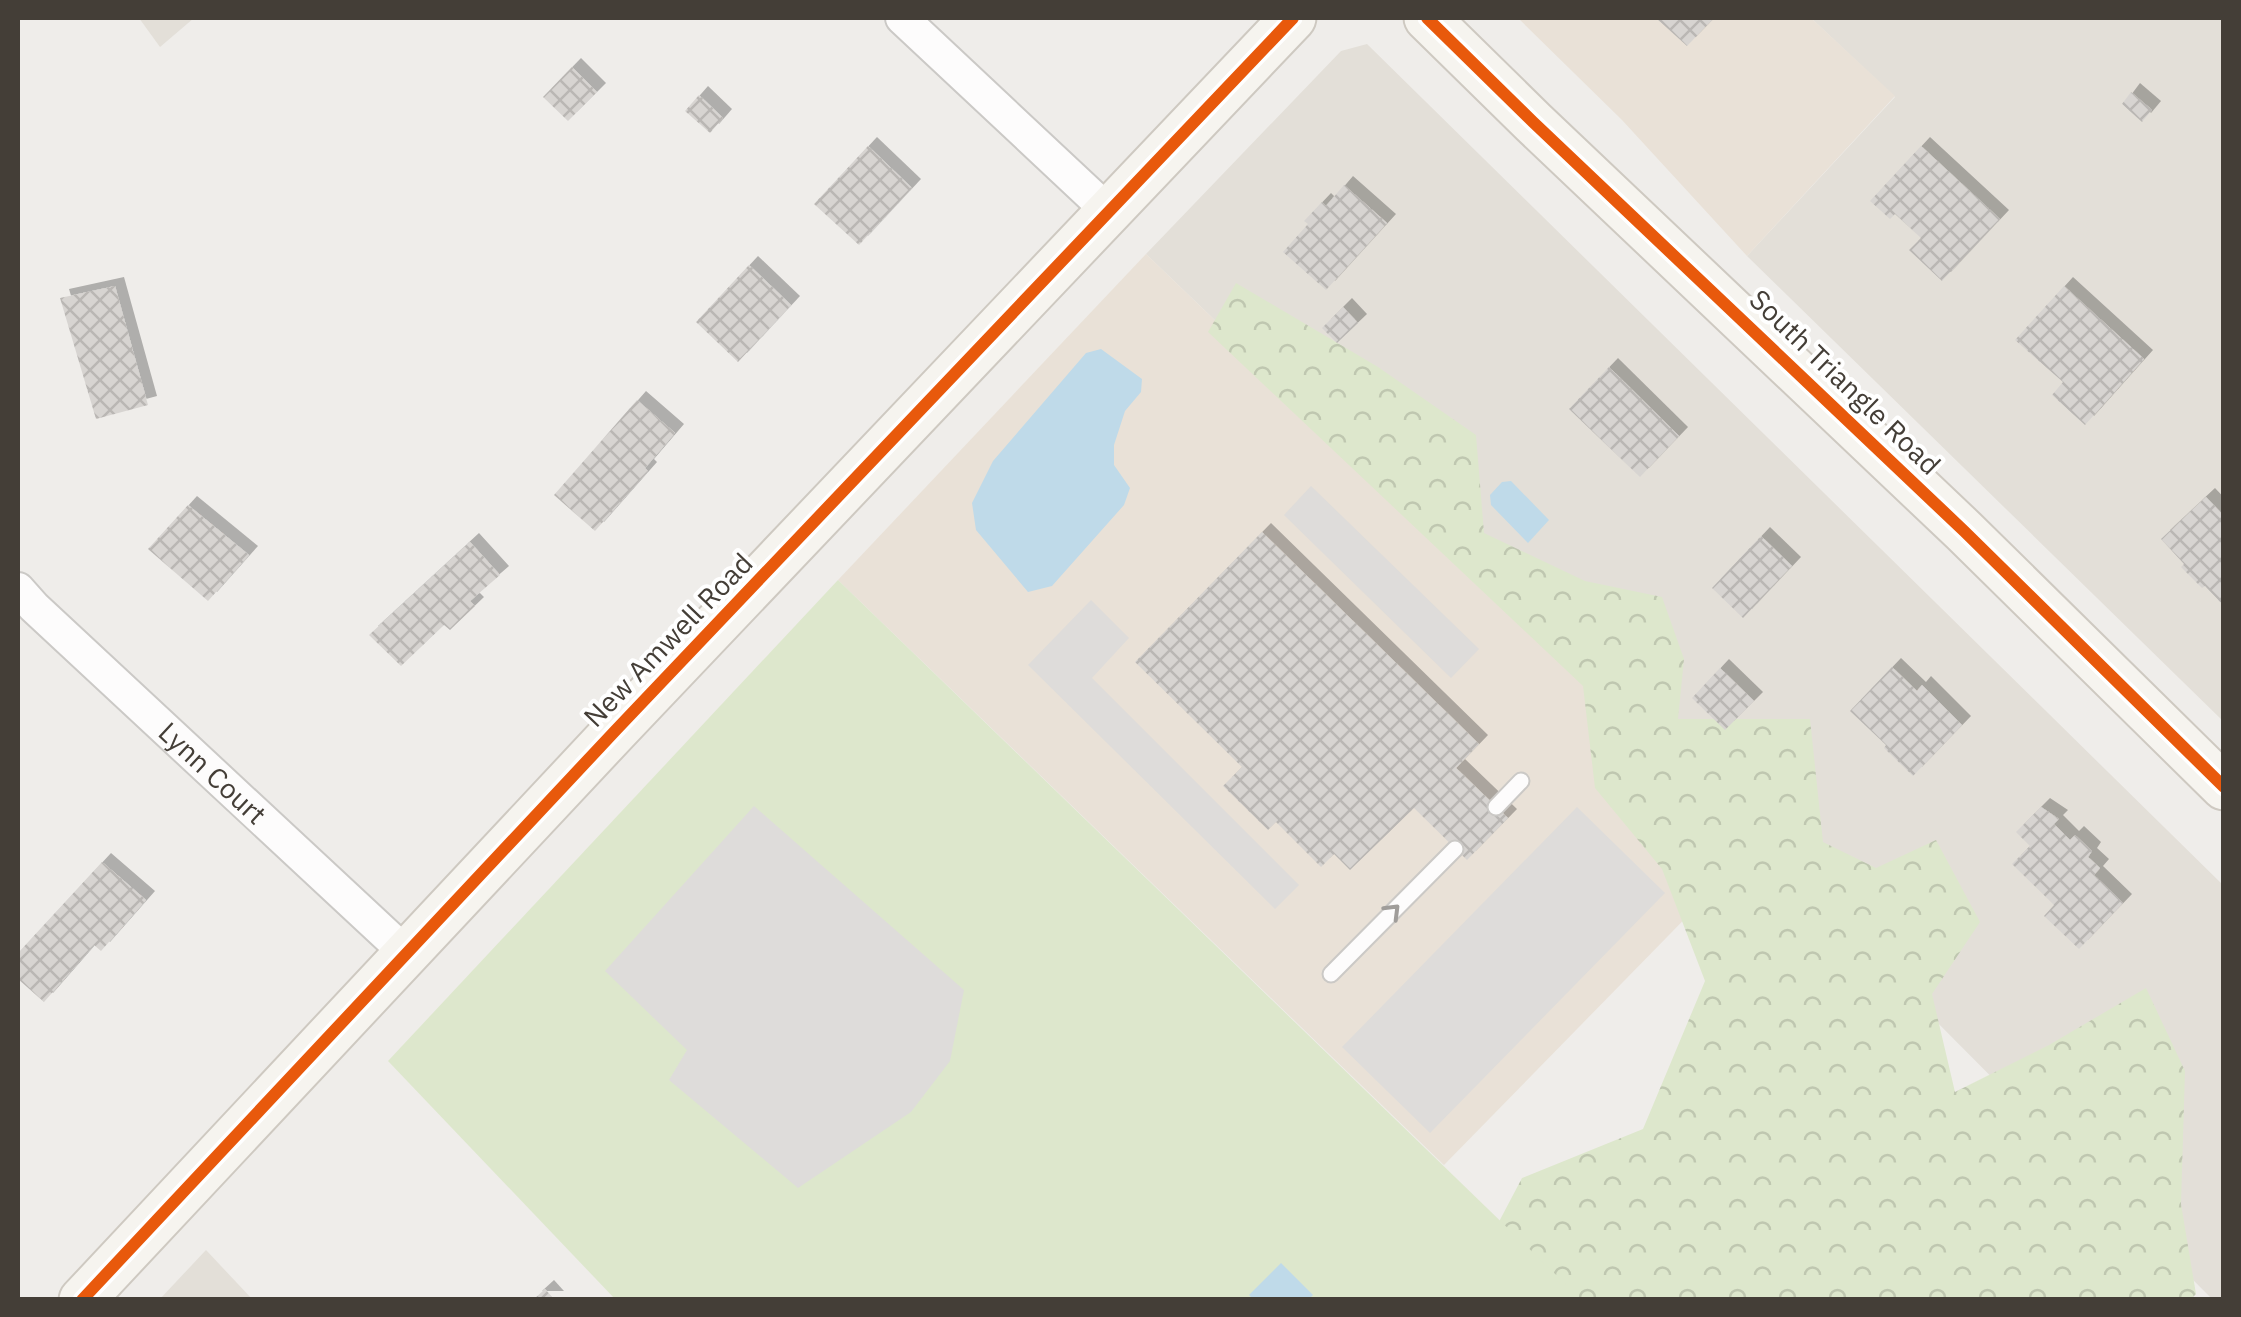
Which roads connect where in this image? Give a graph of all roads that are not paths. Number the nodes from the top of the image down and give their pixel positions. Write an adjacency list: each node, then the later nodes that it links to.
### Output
1 (902, 18): 4 (street)
2 (1293, 18): 4 (street, New Amwell Road)
3 (1428, 18): 7 (street, South Triangle Road)
4 (1108, 211): 10 (street, New Amwell Road)
5 (18, 589): 10 (street, Lynn Court)
6 (1521, 781): 8 (lane)
7 (2224, 786)
8 (1496, 807)
9 (1455, 848): 11 (lane, one-way to 9)
10 (407, 954): 12 (street, New Amwell Road)
11 (1331, 974)
12 (82, 1300)

